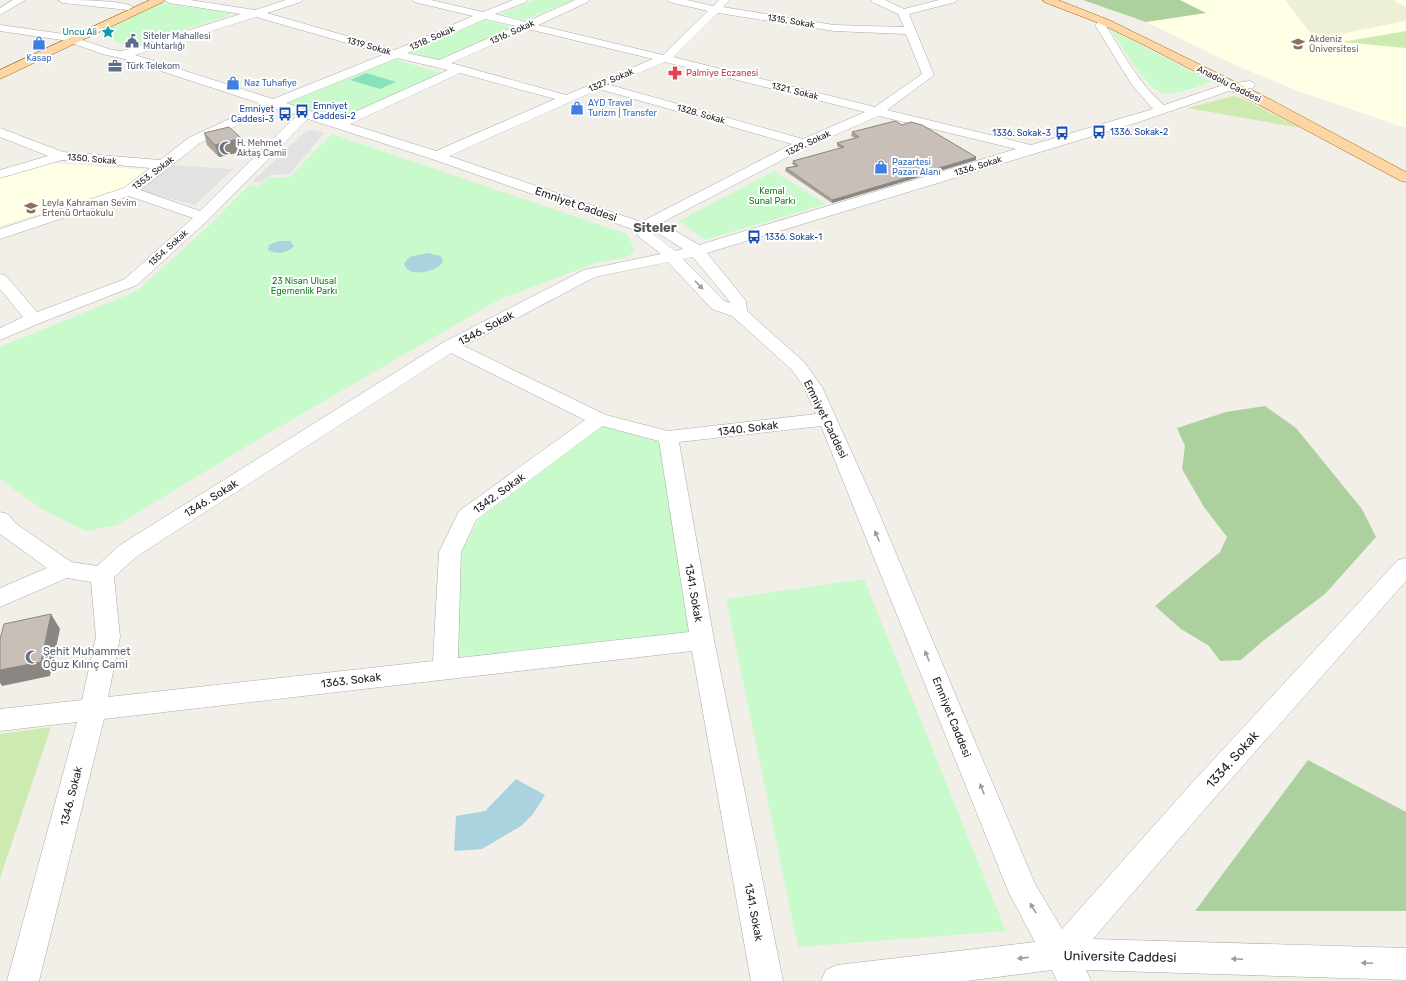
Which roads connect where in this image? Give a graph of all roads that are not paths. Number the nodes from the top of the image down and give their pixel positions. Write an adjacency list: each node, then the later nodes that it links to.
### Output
1 (20, 0): 18 (street)
2 (63, 0): 16 (street)
3 (144, 0): 16 (main road)
4 (159, 0): 26 (main road)
5 (169, 0): 20 (street, 1319 Sokak)
6 (297, 0): 20 (street)
7 (418, 0): 21 (street, 1321. Sokak)
8 (522, 0): 21 (street, 1318. Sokak)
9 (584, 0): 23 (street, 1316. Sokak)
10 (673, 0): 17 (street, 1315. Sokak)
11 (725, 0): 17 (street, 1327. Sokak)
12 (876, 0): 19 (street)
13 (952, 0): 19 (street)
14 (1048, 0): 22 (main road, Anadolu Caddesi)
15 (1066, 0): 35 (main road, Anadolu Caddesi)
16 (128, 7): 26 (main road)
17 (714, 9): 25 (street, 1315. Sokak); 29 (street, 1327. Sokak)
18 (0, 12)
19 (904, 12): 25 (street)
20 (256, 13): 27 (street); 28 (street, 1319 Sokak)
21 (484, 15): 23 (street, 1321. Sokak); 28 (street, 1318. Sokak)
22 (1105, 22): 35 (main road, Anadolu Caddesi); 38 (street)
23 (526, 25): 29 (street, 1321. Sokak); 30 (street, 1316. Sokak)
24 (0, 28): 26 (street, Emniyet Caddesi)
25 (910, 31): 39 (street, 1329. Sokak)
26 (74, 37): 27 (street, Emniyet Caddesi); 31 (main road); 33 (main road)
27 (123, 54): 37 (street, Emniyet Caddesi)
28 (396, 54): 30 (street, 1319 Sokak); 37 (street, 1318. Sokak)
29 (666, 58): 34 (street, 1327. Sokak); 39 (street, 1321. Sokak)
30 (440, 64): 32 (street, 1319 Sokak)
31 (0, 67)
32 (460, 69): 36 (street, 1319 Sokak); 41 (street)
33 (0, 75)
34 (598, 85): 36 (street, 1327. Sokak); 43 (street, 1328. Sokak)
35 (1243, 86): 38 (street, 1336. Sokak); 48 (main road, Anadolu Caddesi); 50 (main road, Anadolu Caddesi)
36 (568, 99): 46 (street, 1327. Sokak)
37 (275, 103): 40 (street, Emniyet Caddesi); 47 (street, 1353. Sokak)
38 (1162, 110): 44 (street, 1336. Sokak)
39 (877, 112): 43 (street, 1329. Sokak); 44 (street, 1321. Sokak)
40 (305, 114): 41 (street, Emniyet Caddesi); 52 (street, 1354. Sokak)
41 (338, 124): 46 (street, Emniyet Caddesi)
42 (0, 132): 45 (street, 1350. Sokak)
43 (804, 143): 53 (street, 1329. Sokak)
44 (1031, 149): 55 (street, 1336. Sokak)
45 (61, 156): 47 (street, 1350. Sokak); 49 (street)
46 (437, 156): 53 (street, Emniyet Caddesi)
47 (164, 165): 51 (street, 1353. Sokak)
48 (1406, 167)
49 (0, 174)
50 (1406, 178)
51 (129, 191): 52 (street); 54 (street, 1353. Sokak)
52 (203, 217): 60 (street, 1354. Sokak)
53 (647, 233): 55 (street, Emniyet Caddesi); 56 (street); 57 (street)
54 (0, 234)
55 (697, 251): 56 (street, 1346. Sokak); 59 (street, Emniyet Caddesi)
56 (672, 256): 57 (street, 1346. Sokak); 59 (street, one-way to 59)
57 (638, 263): 62 (street, 1346. Sokak)
58 (0, 279): 60 (street)
59 (738, 312): 64 (street, Emniyet Caddesi)
60 (34, 319): 61 (street, 1354. Sokak)
61 (0, 335)
62 (450, 346): 63 (street); 69 (street, 1346. Sokak)
63 (599, 419): 65 (street); 72 (street, 1342. Sokak)
64 (828, 419): 65 (street, 1340. Sokak); 75 (street, Emniyet Caddesi, one-way to 64)
65 (668, 437): 71 (street, 1341. Sokak)
66 (0, 519): 68 (street)
67 (1406, 566): 75 (street, 1334. Sokak)
68 (65, 569): 69 (street); 70 (street)
69 (102, 575): 73 (street, 1346. Sokak)
70 (0, 598)
71 (702, 640): 72 (street, 1363. Sokak); 78 (street, 1341. Sokak)
72 (445, 669): 73 (street, 1363. Sokak)
73 (93, 710): 74 (street, 1363. Sokak); 77 (street, 1346. Sokak)
74 (0, 720)
75 (1060, 954): 76 (street, Universite Caddesi, one-way to 75); 79 (street, Universite Caddesi, one-way to 79); 80 (street, Emniyet Caddesi)
76 (1406, 964)
77 (23, 981)
78 (767, 981)
79 (836, 981)
80 (1075, 981)

